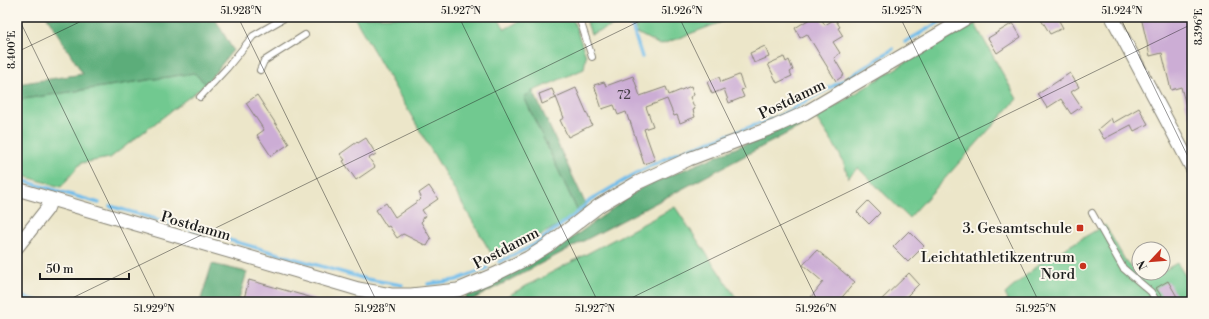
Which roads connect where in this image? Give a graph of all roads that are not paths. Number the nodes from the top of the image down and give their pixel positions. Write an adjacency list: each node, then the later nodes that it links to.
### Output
1 (286, 17): 8 (lane)
2 (579, 17): 6 (lane)
3 (968, 17): 14 (street, Postdamm)
4 (1112, 17): 9 (street)
5 (305, 35): 7 (lane)
6 (592, 58)
7 (260, 70)
8 (200, 97)
9 (1192, 168)
10 (17, 189): 11 (street, Postdamm)
11 (51, 200): 13 (street); 14 (street, Postdamm)
12 (1092, 213): 15 (lane)
13 (17, 247)
14 (458, 296)
15 (1157, 302)

